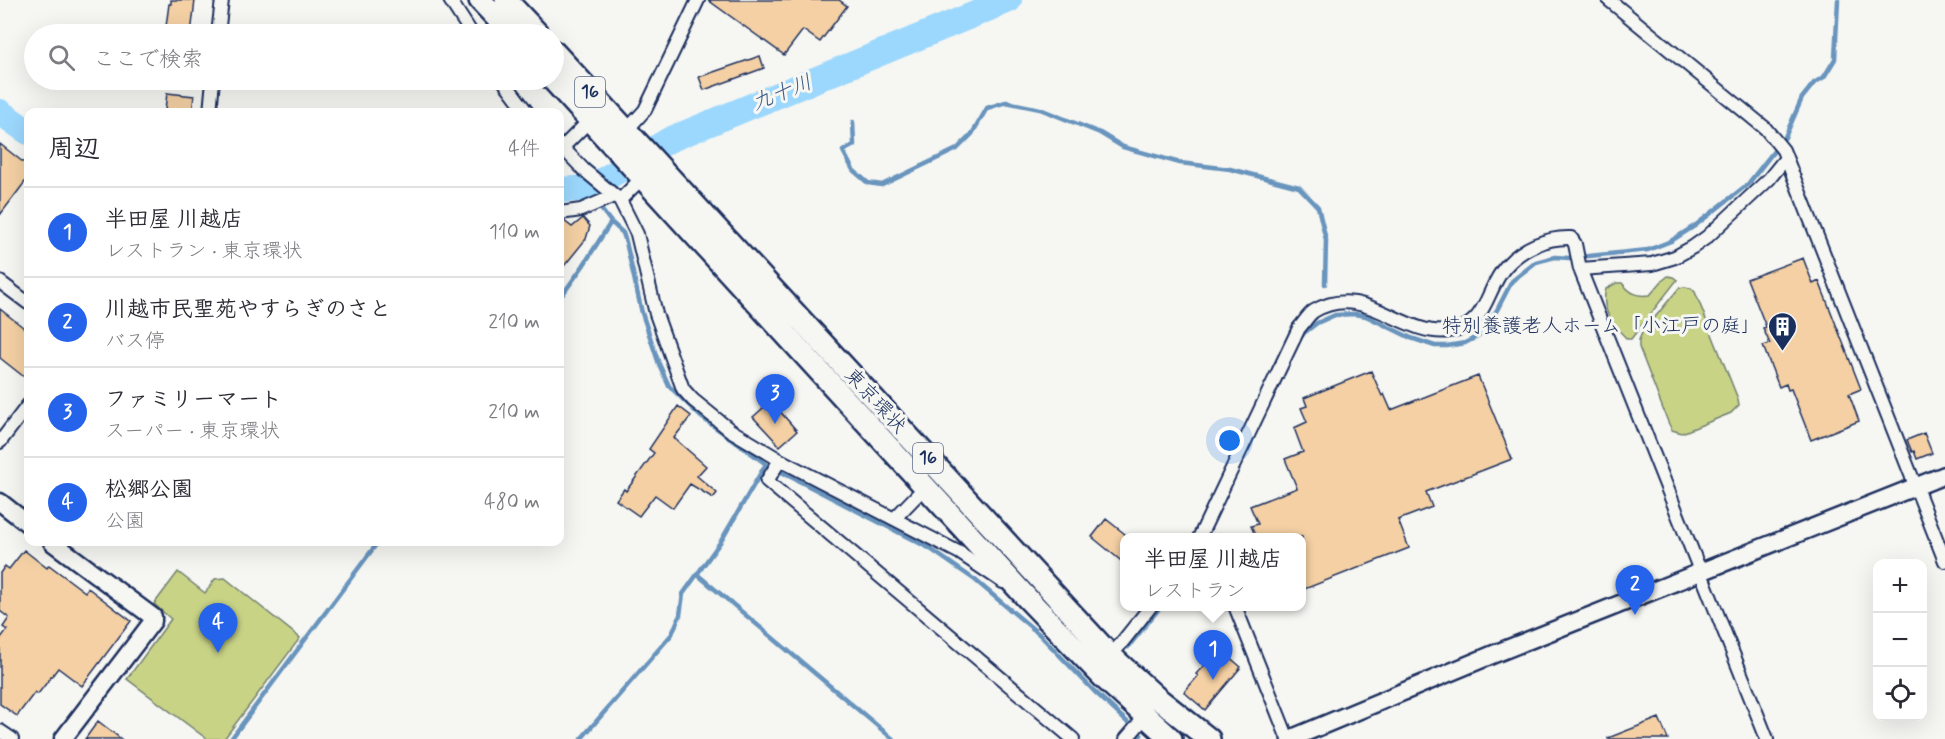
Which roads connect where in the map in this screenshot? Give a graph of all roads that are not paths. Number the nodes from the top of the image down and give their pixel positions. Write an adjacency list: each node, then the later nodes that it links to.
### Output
1 (222, 0): 7 (street)
2 (450, 0): 8 (street)
3 (480, 0): 9 (highway)
4 (506, 0): 10 (highway)
5 (698, 0): 18 (street)
6 (1609, 0): 21 (street)
7 (219, 24)
8 (466, 24)
9 (503, 24)
10 (529, 24)
11 (564, 63): 18 (highway, 東京環状 / 16)
12 (212, 90): 15 (street)
13 (510, 90): 16 (street)
14 (562, 90): 17 (highway, 東京環状 / 16)
15 (210, 108)
16 (524, 108)
17 (590, 120): 19 (street); 22 (highway, 東京環状 / 16)
18 (626, 131): 22 (highway, 東京環状 / 16)
19 (564, 143)
20 (564, 149): 23 (street)
21 (1784, 154): 25 (street); 33 (street)
22 (649, 172): 23 (street); 32 (highway, 東京環状 / 16); 44 (highway, 東京環状 / 16)
23 (617, 198): 24 (street); 30 (street)
24 (564, 212)
25 (1580, 267): 37 (street); 40 (street)
26 (0, 282): 27 (street)
27 (24, 300)
28 (24, 410): 29 (street)
29 (0, 442)
30 (780, 460): 35 (street); 49 (street)
31 (1945, 475): 33 (street)
32 (926, 486): 35 (street); 41 (highway, 東京環状 / 16)
33 (1916, 486): 39 (street); 40 (street)
34 (0, 502): 36 (street)
35 (894, 519): 41 (street)
36 (24, 521)
37 (1201, 533)
38 (57, 546): 48 (street)
39 (1945, 561)
40 (1701, 572): 53 (street); 54 (street)
41 (1027, 598): 45 (highway, 東京環状 / 16)
42 (1147, 611): 44 (street)
43 (1237, 611): 53 (street)
44 (1111, 656): 52 (highway, 東京環状 / 16)
45 (1145, 717): 50 (street); 51 (highway, 東京環状 / 16)
46 (0, 730): 47 (street)
47 (12, 739)
48 (63, 739)
49 (1072, 739)
50 (1126, 739)
51 (1171, 739)
52 (1209, 739)
53 (1289, 739)
54 (1767, 739)

